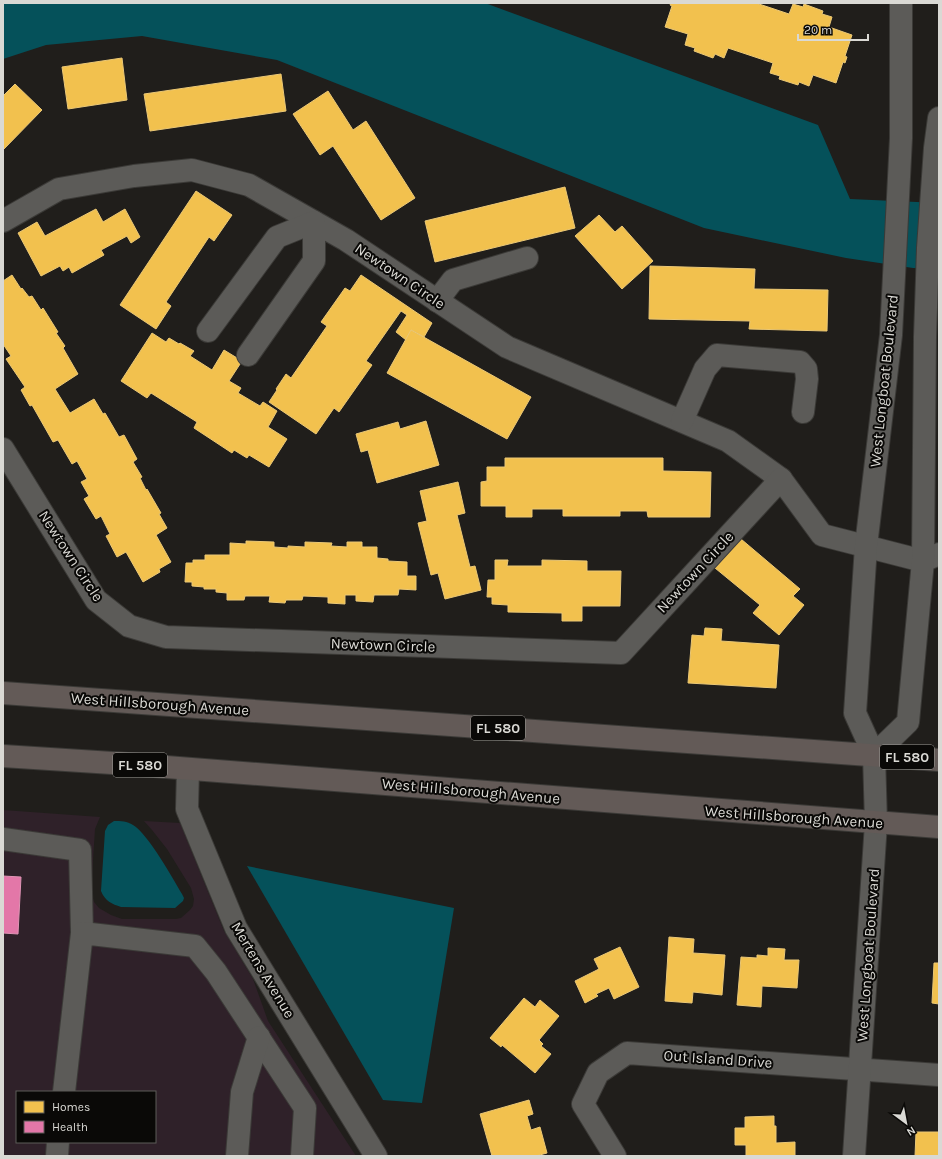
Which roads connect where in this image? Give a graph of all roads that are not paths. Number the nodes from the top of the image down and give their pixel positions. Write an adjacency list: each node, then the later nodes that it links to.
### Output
1 (901, 3): 13 (street, West Longboat Boulevard)
2 (939, 118): 14 (street)
3 (3, 221): 4 (street, Newtown Circle)
4 (314, 222): 6 (street, Newtown Circle); 7 (street); 8 (street)
5 (527, 258): 6 (street)
6 (437, 301): 10 (street, Newtown Circle)
7 (208, 331)
8 (248, 355)
9 (802, 412): 10 (street)
10 (682, 422): 12 (street, Newtown Circle)
11 (3, 449): 12 (street, Newtown Circle)
12 (781, 479): 13 (street, Newtown Circle)
13 (866, 546): 14 (street, Newtown Circle); 16 (street, West Longboat Boulevard)
14 (931, 558): 16 (street)
15 (3, 693): 16 (main road, West Hillsborough Avenue / FL 580)
16 (874, 755): 18 (main road, West Hillsborough Avenue / FL 580); 20 (street, West Longboat Boulevard)
17 (3, 756): 19 (main road, West Hillsborough Avenue / FL 580)
18 (939, 760)
19 (188, 769): 20 (main road, West Hillsborough Avenue / FL 580); 32 (street, Mertens Avenue)
20 (876, 823): 21 (main road, West Hillsborough Avenue / FL 580); 25 (street, West Longboat Boulevard)
21 (939, 827)
22 (3, 839): 23 (street)
23 (82, 932): 24 (street); 27 (street)
24 (259, 1038): 30 (street); 31 (street)
25 (860, 1069): 26 (street, Out Island Drive); 33 (street, Out Island Drive); 34 (street, West Longboat Boulevard)
26 (939, 1074)
27 (64, 1091)
28 (58, 1143): 29 (street)
29 (57, 1156)
30 (237, 1156)
31 (302, 1156)
32 (376, 1156)
33 (615, 1156)
34 (854, 1156)

